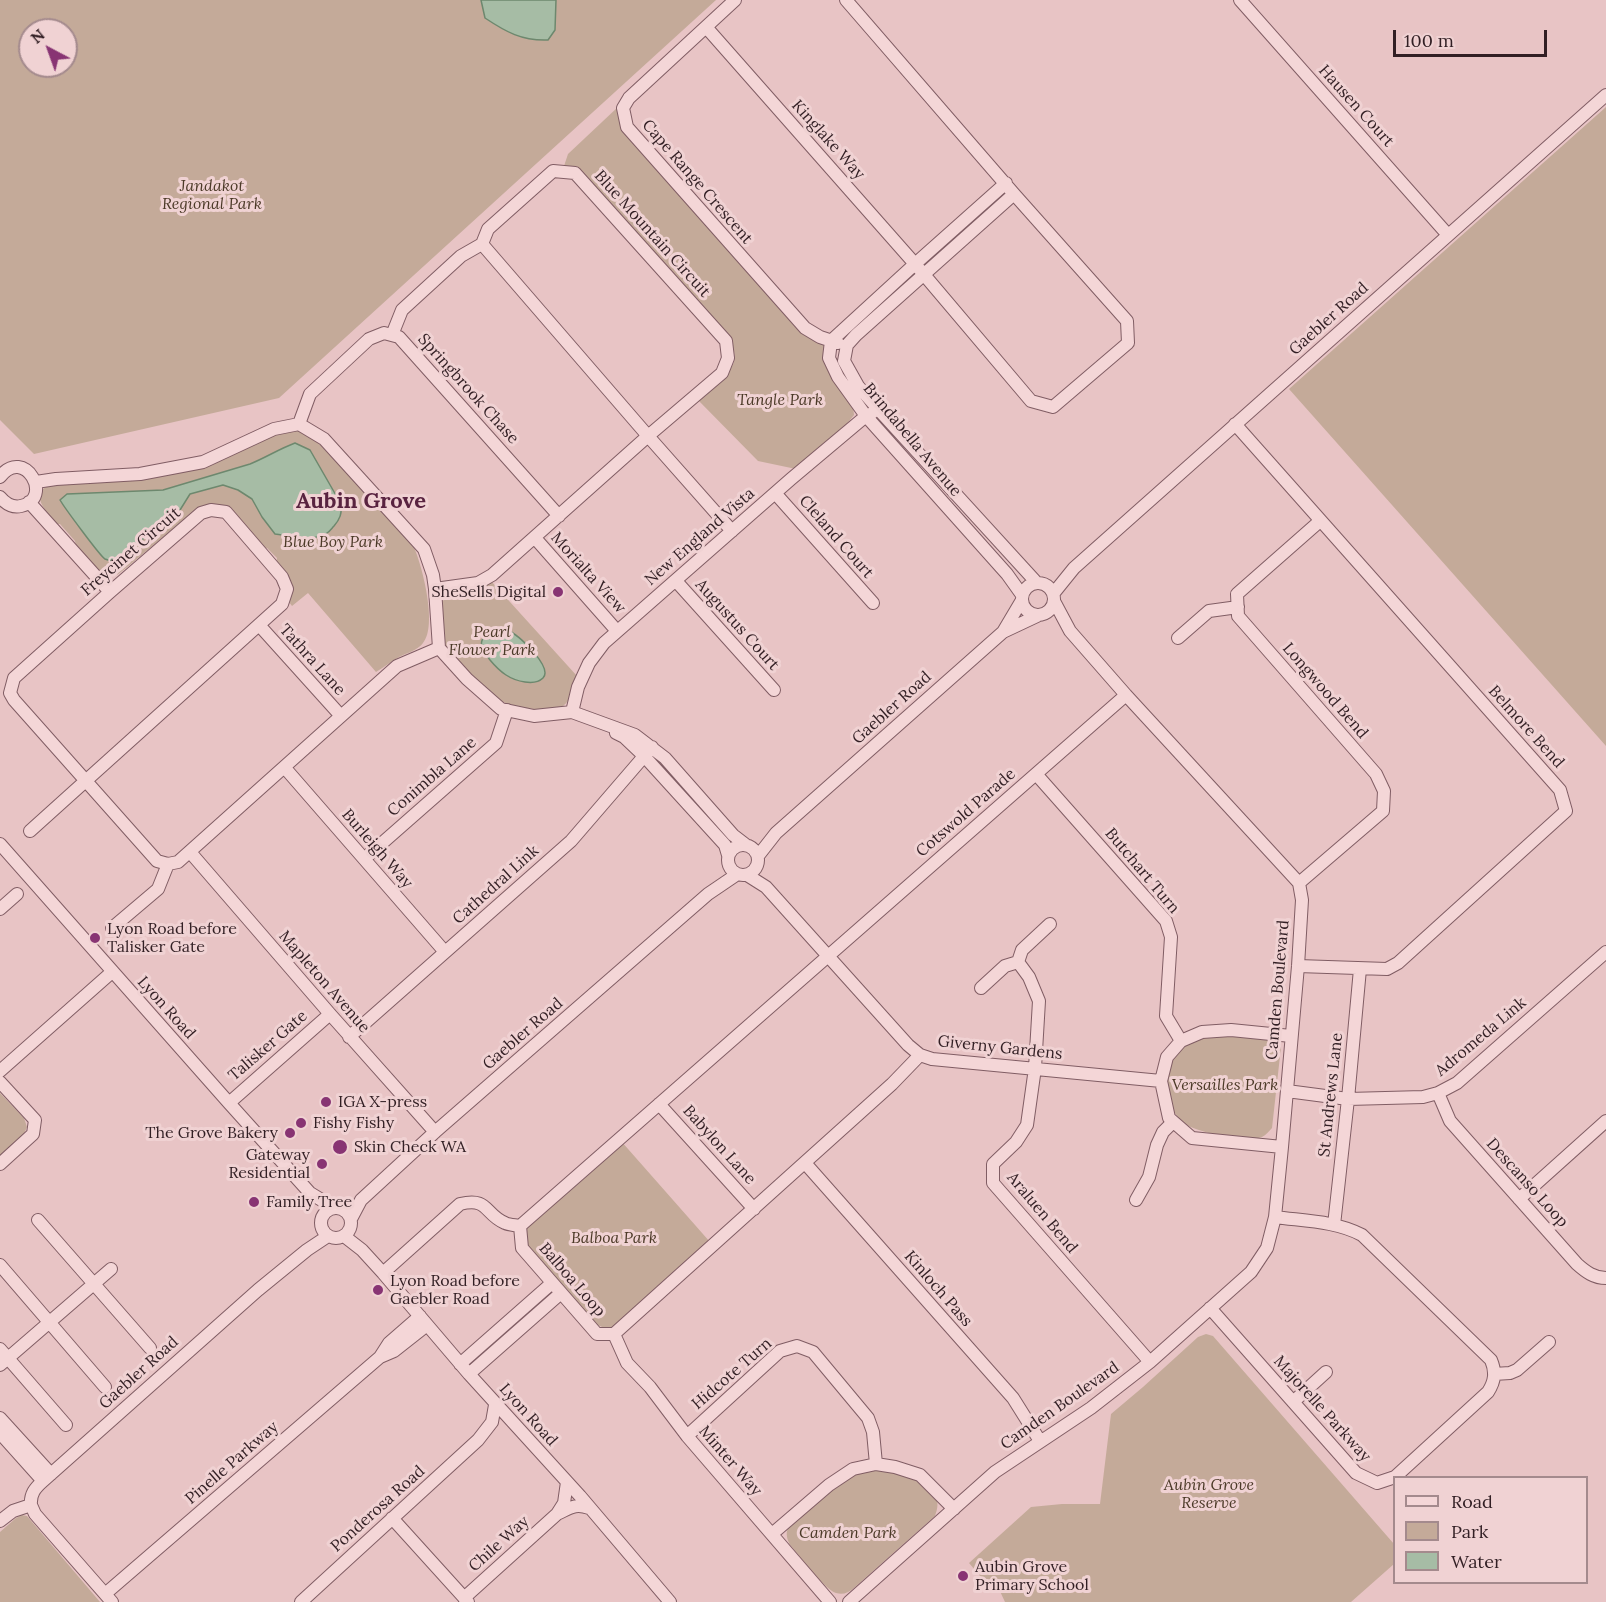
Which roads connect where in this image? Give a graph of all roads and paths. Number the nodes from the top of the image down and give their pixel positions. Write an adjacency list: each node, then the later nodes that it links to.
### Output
1 (735, 0): 4 (street, Cape Range Crescent)
2 (846, 0): 6 (street)
3 (1240, 0): 8 (street, Hausen Court)
4 (706, 27): 10 (street, Kinglake Way); 13 (street, Cape Range Crescent)
5 (1606, 95): 8 (street, Gaebler Road)
6 (1006, 183): 7 (street); 10 (street)
7 (1014, 194): 11 (street); 11 (street, Kinglake Way)
8 (1448, 235): 18 (street, Gaebler Road)
9 (482, 244): 12 (street); 19 (street); 19 (street, Blue Mountain Circuit)
10 (915, 264): 11 (street, Kinglake Way); 13 (street)
11 (924, 275): 14 (street)
12 (392, 335): 17 (street, Springbrook Chase); 25 (street, Springbrook Chase)
13 (831, 341): 14 (street, Cape Range Crescent); 16 (street, Brindabella Avenue)
14 (847, 345): 15 (street, Brindabella Avenue)
15 (879, 410): 16 (street, New England Vista); 31 (street, Brindabella Avenue)
16 (866, 416): 22 (street, New England Vista); 33 (street, Brindabella Avenue)
17 (299, 424): 21 (street); 30 (street)
18 (1235, 424): 26 (street, Belmore Bend); 31 (street, Gaebler Road)
19 (648, 436): 25 (street, Blue Mountain Circuit); 27 (street)
20 (1, 473): 21 (street)
21 (36, 482): 24 (street)
22 (775, 493): 27 (street, New England Vista); 34 (street, Cleland Court)
23 (1, 499): 24 (street)
24 (29, 502): 32 (street)
25 (559, 516): 28 (street, Blue Mountain Circuit)
26 (1320, 521): 35 (street); 71 (street, Belmore Bend)
27 (732, 531): 29 (street, New England Vista)
28 (535, 538): 30 (street, Blue Mountain Circuit); 38 (street, Morialta View)
29 (676, 581): 38 (street, New England Vista); 43 (street, Augustus Court)
30 (435, 589): 42 (street)
31 (1047, 591): 33 (street); 36 (street); 39 (street)
32 (110, 592): 37 (street, Freycinet Circuit); 44 (street, Freycinet Circuit)
33 (1022, 597): 36 (street); 40 (street, Gaebler Road)
34 (873, 603)
35 (1238, 607): 41 (street); 60 (street, Longwood Bend)
36 (1039, 615): 39 (street); 40 (street, Gaebler Road)
37 (259, 625): 48 (street, Tathra Lane); 52 (street, Freycinet Circuit)
38 (617, 631): 47 (street, New England Vista)
39 (1070, 631): 45 (street)
40 (1003, 632): 56 (street, Gaebler Road)
41 (1178, 638)
42 (439, 648): 46 (street); 48 (street)
43 (774, 690)
44 (5, 694): 52 (street, Freycinet Circuit)
45 (1126, 695): 51 (street, Cotswold Parade); 60 (street)
46 (507, 710): 47 (street); 57 (street, Conimbla Lane)
47 (576, 714): 49 (street)
48 (341, 716): 50 (street)
49 (648, 752): 56 (street); 59 (street); 66 (street, Cathedral Link)
50 (285, 768): 55 (street); 57 (street, Burleigh Way)
51 (1036, 774): 68 (street, Cotswold Parade); 77 (street, Butchart Turn)
52 (87, 781): 53 (street); 58 (street, Freycinet Circuit)
53 (30, 831)
54 (0, 844): 72 (street, Lyon Road)
55 (190, 852): 58 (street); 74 (street, Mapleton Avenue)
56 (753, 852): 59 (street, Gaebler Road); 59 (street, Gaebler Road); 61 (street, Giverny Gardens)
57 (364, 859): 66 (street, Burleigh Way)
58 (168, 864): 65 (street)
59 (735, 868): 61 (street, Giverny Gardens); 90 (street, Gaebler Road)
60 (1299, 883): 70 (street, Camden Boulevard)
61 (766, 887): 68 (street, Giverny Gardens)
62 (17, 894): 63 (street)
63 (0, 909)
64 (1050, 924): 69 (street)
65 (112, 928)
66 (445, 952): 76 (street, Cathedral Link)
67 (1606, 952): 84 (street, Adromeda Link)
68 (828, 955): 78 (street, Giverny Gardens); 87 (street)
69 (1018, 962): 73 (street); 79 (street, Araluen Bend)
70 (1298, 966): 71 (street, Belmore Bend); 75 (street, Camden Boulevard)
71 (1360, 969): 85 (street, St Andrews Lane)
72 (112, 972): 80 (street); 86 (street, Lyon Road)
73 (981, 988)
74 (330, 1014): 76 (street, Mapleton Avenue); 86 (street, Talisker Gate)
75 (1291, 1036): 77 (street); 83 (street, Camden Boulevard)
76 (349, 1037): 90 (street, Mapleton Avenue)
77 (1181, 1041): 81 (street)
78 (920, 1055): 79 (street, Giverny Gardens); 92 (street, Balboa Loop)
79 (1035, 1068): 81 (street, Giverny Gardens); 124 (street, Araluen Bend)
80 (0, 1071)
81 (1161, 1081): 88 (street)
82 (0, 1082): 93 (street)
83 (1287, 1091): 85 (street, Adromeda Link); 91 (street, Camden Boulevard)
84 (1438, 1093): 85 (street, Adromeda Link); 95 (street, Descanso Loop)
85 (1348, 1099): 104 (street, St Andrews Lane)
86 (228, 1103): 94 (street, Lyon Road)
87 (659, 1104): 99 (street, Babylon Lane); 105 (street)
88 (1173, 1122): 91 (street); 97 (street)
89 (1606, 1122): 95 (street)
90 (435, 1132): 96 (street, Gaebler Road)
91 (1282, 1147): 100 (street, Camden Boulevard)
92 (805, 1163): 99 (street, Balboa Loop); 137 (street, Kinloch Pass)
93 (0, 1164)
94 (310, 1193): 98 (street, Lyon Road); 102 (street, Lyon Road)
95 (1519, 1199): 113 (street, Descanso Loop)
96 (361, 1200): 98 (street, Gaebler Road); 103 (street, Gaebler Road)
97 (1136, 1200)
98 (336, 1207): 102 (street); 103 (street)
99 (754, 1209): 120 (street, Balboa Loop)
100 (1275, 1217): 104 (street); 117 (street, Camden Boulevard)
101 (38, 1220): 115 (street)
102 (320, 1221): 106 (street); 108 (street, Gaebler Road)
103 (351, 1222): 107 (street); 109 (street, Lyon Road)
104 (1334, 1225): 127 (street)
105 (519, 1226): 112 (street); 114 (street, Balboa Loop)
106 (328, 1236): 107 (street); 108 (street, Gaebler Road)
107 (344, 1236): 109 (street, Lyon Road)
108 (307, 1250): 140 (street, Gaebler Road)
109 (362, 1250): 112 (street, Lyon Road)
110 (0, 1265): 119 (street)
111 (111, 1269): 115 (street)
112 (383, 1273): 118 (street, Lyon Road)
113 (1606, 1278)
114 (552, 1283): 116 (street, Balboa Loop); 125 (street)
115 (93, 1284): 119 (street); 122 (street)
116 (561, 1293): 120 (street, Balboa Loop); 125 (street)
117 (1210, 1308): 124 (street, Camden Boulevard); 129 (street, Majorelle Parkway)
118 (423, 1320): 125 (street, Lyon Road); 150 (street, Pinelle Parkway)
119 (49, 1322): 123 (street); 128 (street)
120 (614, 1334): 135 (street, Minter Way)
121 (1549, 1342): 127 (street)
122 (150, 1348)
123 (3, 1357): 132 (street)
124 (1150, 1362): 137 (street, Camden Boulevard)
125 (464, 1369): 130 (street, Lyon Road)
126 (1326, 1372): 129 (street)
127 (1494, 1374): 139 (street, Majorelle Parkway)
128 (105, 1387)
129 (1293, 1402): 141 (street, Majorelle Parkway)
130 (495, 1404): 133 (street, Lyon Road); 136 (street, Ponderosa Road)
131 (0, 1418): 140 (street)
132 (66, 1425)
133 (517, 1428): 136 (street, Ponderosa Road); 142 (street, Lyon Road)
134 (0, 1433): 140 (street)
135 (687, 1436): 138 (street, Hidcote Turn); 149 (street, Minter Way)
136 (478, 1440): 147 (street, Ponderosa Road)
137 (1040, 1441): 145 (street, Camden Boulevard)
138 (876, 1464): 145 (street); 149 (street)
139 (1396, 1476)
140 (46, 1478): 143 (street, Gaebler Road)
141 (1393, 1478)
142 (567, 1482): 144 (street, Lyon Road); 146 (street, Chile Way)
143 (31, 1504): 148 (street); 150 (street)
144 (590, 1508): 146 (street, Chile Way); 153 (street, Lyon Road)
145 (954, 1509): 155 (street, Camden Boulevard)
146 (557, 1514): 151 (street, Chile Way)
147 (392, 1518): 151 (street); 152 (street, Ponderosa Road)
148 (0, 1521)
149 (772, 1534): 154 (street, Minter Way)
150 (108, 1598)
151 (466, 1600)
152 (305, 1601)
153 (670, 1602)
154 (830, 1602)
155 (849, 1602)

